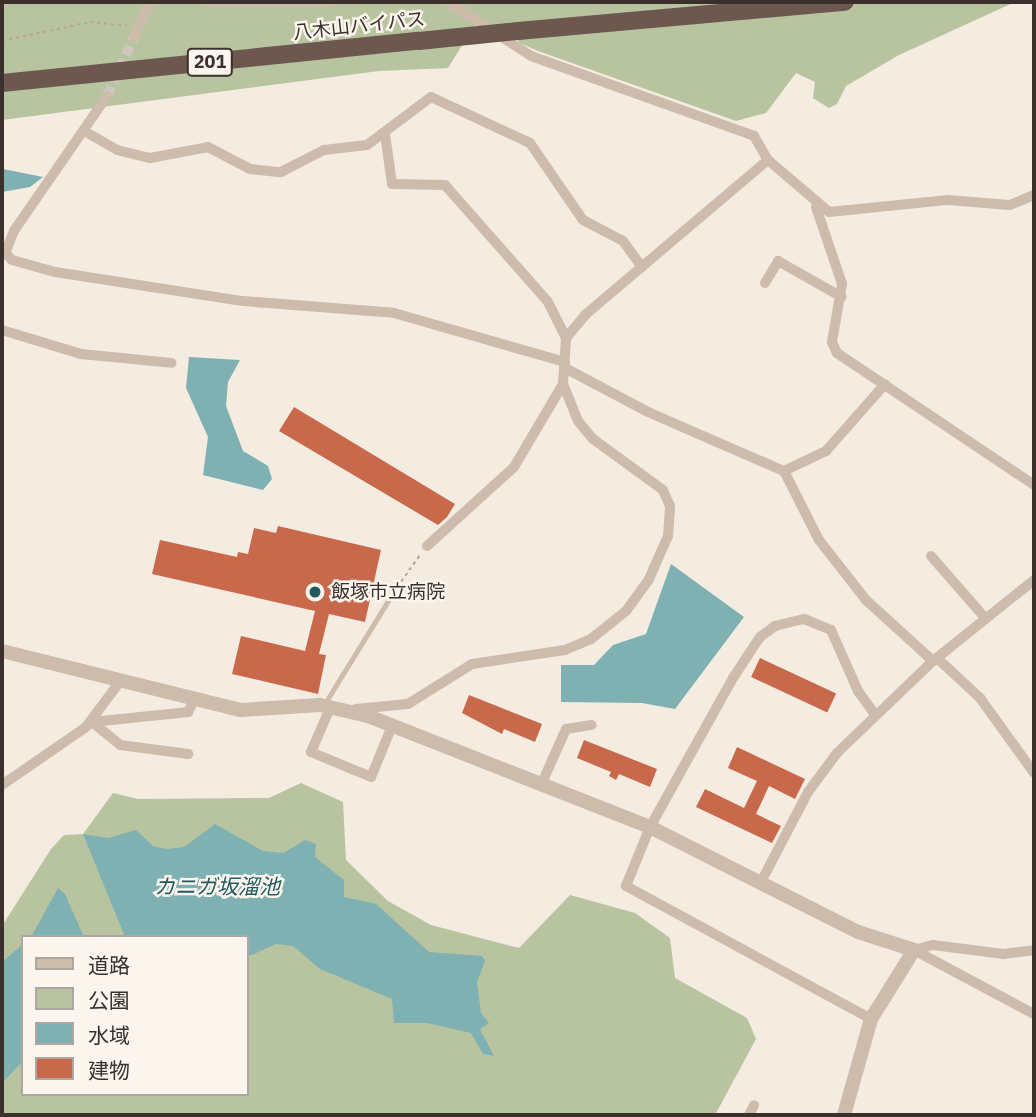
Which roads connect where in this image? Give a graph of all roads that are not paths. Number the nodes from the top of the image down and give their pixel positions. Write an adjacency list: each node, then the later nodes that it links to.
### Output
1 (150, 2): 6 (street)
2 (207, 2): 3 (street)
3 (329, 2)
4 (448, 2): 11 (street)
5 (845, 2): 7 (highway, 八木山バイパス / 201, bridge)
6 (135, 33)
7 (2, 83)
8 (107, 96): 9 (street)
9 (86, 132): 10 (street); 14 (street)
10 (386, 134): 15 (street); 19 (street)
11 (768, 160): 13 (street); 15 (street)
12 (1034, 195): 13 (street)
13 (816, 207): 17 (street)
14 (7, 262): 21 (street)
15 (642, 267): 19 (street)
16 (765, 283): 17 (street)
17 (842, 297): 23 (street)
18 (2, 330): 20 (street)
19 (566, 338): 21 (street)
20 (172, 363)
21 (565, 365): 22 (street); 24 (street)
22 (563, 384): 26 (street); 35 (street)
23 (885, 384): 24 (street); 25 (street)
24 (784, 471): 32 (street)
25 (1034, 485)
26 (427, 546)
27 (931, 556): 30 (street)
28 (1034, 580): 30 (street)
29 (389, 599): 35 (lane)
30 (985, 618): 32 (street)
31 (2, 651): 33 (street)
32 (935, 659): 36 (street); 41 (street)
33 (121, 680): 34 (street); 37 (street)
34 (194, 700): 35 (street); 37 (street)
35 (332, 707): 39 (street); 39 (street)
36 (874, 713): 44 (street); 45 (street)
37 (92, 722): 40 (street); 42 (street)
38 (592, 724): 43 (street)
39 (392, 726): 43 (street)
40 (188, 754)
41 (1034, 773)
42 (2, 785)
43 (541, 785): 44 (street)
44 (650, 827): 45 (street); 49 (street)
45 (762, 880): 46 (street)
46 (914, 950): 47 (street); 48 (street); 49 (street)
47 (1034, 950)
48 (1034, 1014)
49 (871, 1018): 50 (street)
50 (844, 1115)

